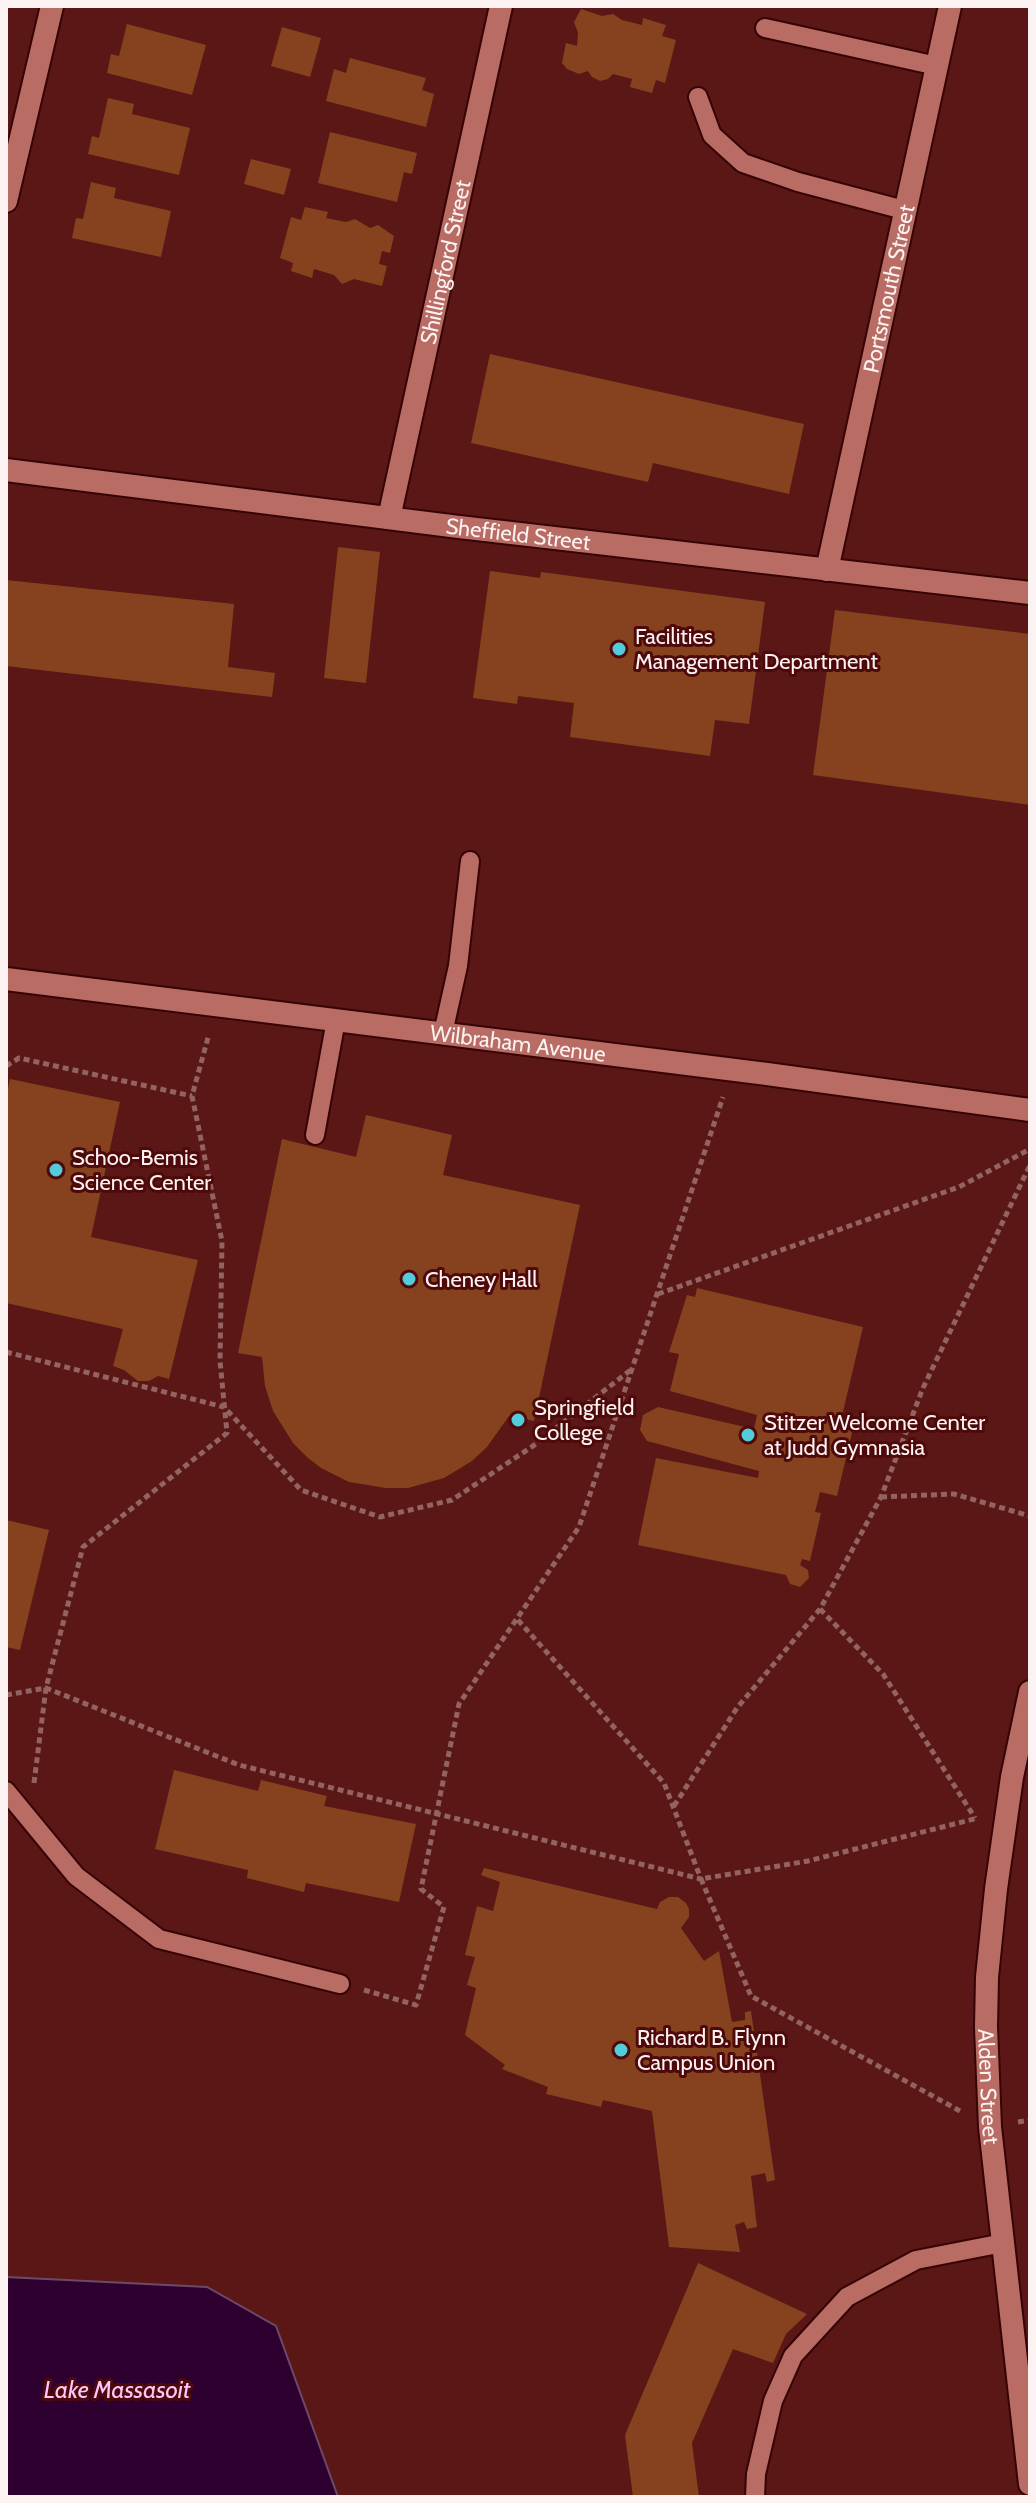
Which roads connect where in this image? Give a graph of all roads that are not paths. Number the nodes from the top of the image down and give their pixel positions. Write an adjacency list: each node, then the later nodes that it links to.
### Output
1 (52, 6): 7 (street)
2 (501, 6): 10 (street, Shillingford Street)
3 (950, 6): 5 (street, Portsmouth Street)
4 (765, 28): 5 (lane)
5 (937, 66): 8 (street, Portsmouth Street)
6 (698, 97): 8 (lane)
7 (6, 201)
8 (904, 210): 11 (street, Portsmouth Street)
9 (6, 470): 10 (street, Sheffield Street)
10 (389, 518): 11 (street, Sheffield Street)
11 (827, 570): 12 (street, Sheffield Street)
12 (1030, 593)
13 (470, 861): 16 (lane)
14 (6, 979): 15 (street, Wilbraham Avenue)
15 (336, 1020): 16 (street, Wilbraham Avenue); 18 (lane)
16 (443, 1033): 17 (street, Wilbraham Avenue)
17 (1030, 1110)
18 (315, 1135)
19 (1030, 1692): 22 (street, Alden Street)
20 (6, 1791): 21 (lane)
21 (340, 1984)
22 (1003, 2243): 23 (street, Alden Street); 24 (lane)
23 (1030, 2484)
24 (755, 2497)

